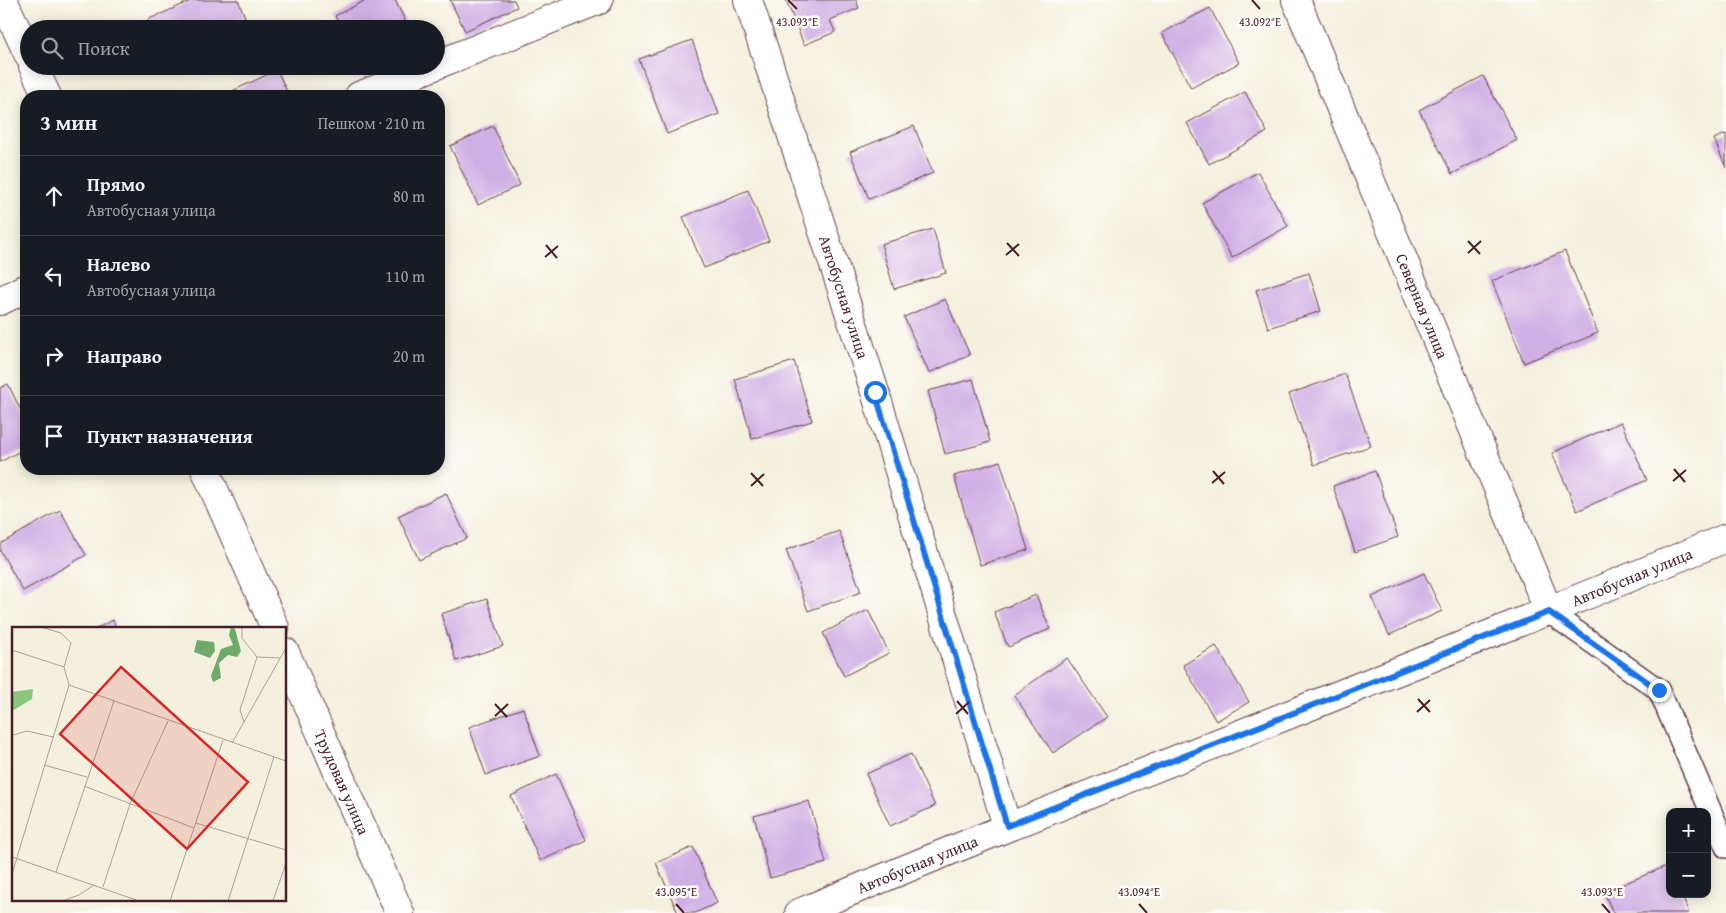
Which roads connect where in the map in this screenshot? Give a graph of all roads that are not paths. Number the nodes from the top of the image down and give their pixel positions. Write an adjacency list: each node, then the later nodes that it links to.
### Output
1 (4, 0): 5 (street)
2 (599, 0): 6 (street)
3 (748, 0): 18 (street, Автобусная улица)
4 (1296, 0): 15 (street, Северная улица)
5 (20, 36)
6 (445, 62)
7 (37, 75): 9 (street)
8 (412, 75): 10 (street)
9 (44, 90)
10 (374, 90)
11 (20, 291): 12 (street)
12 (0, 300)
13 (208, 475): 16 (street)
14 (1726, 538): 15 (street, Автобусная улица)
15 (1549, 612): 18 (street, Автобусная улица); 19 (lane)
16 (275, 627)
17 (286, 654): 20 (street, Трудовая улица)
18 (1007, 826): 21 (street, Автобусная улица)
19 (1726, 847)
20 (400, 913)
21 (799, 913)

